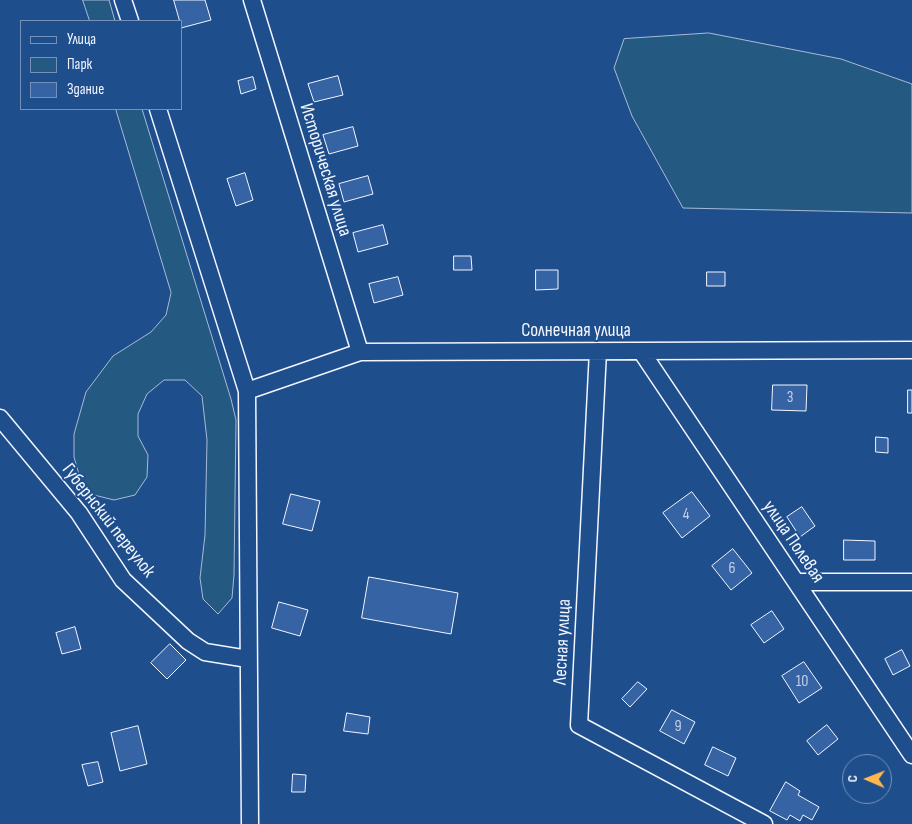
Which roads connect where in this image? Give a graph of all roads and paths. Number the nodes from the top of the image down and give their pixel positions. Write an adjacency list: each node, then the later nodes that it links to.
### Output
1 (123, 0): 3 (street)
2 (252, 0): 8 (street, Историческая улица)
3 (130, 20)
4 (158, 110): 9 (street)
5 (912, 350): 7 (street, Солнечная улица)
6 (598, 351): 7 (street, Солнечная улица); 8 (street, Солнечная улица); 17 (street, Лесная улица)
7 (641, 351): 12 (street, улица Полевая)
8 (360, 352): 9 (street, Солнечная улица)
9 (247, 391): 14 (street)
10 (0, 418): 11 (street, Губернский переулок)
11 (6, 431): 14 (street, Губернский переулок)
12 (796, 582): 13 (street); 15 (street, улица Полевая)
13 (912, 582)
14 (248, 659): 16 (street)
15 (912, 755)
16 (250, 824)
17 (764, 824)

